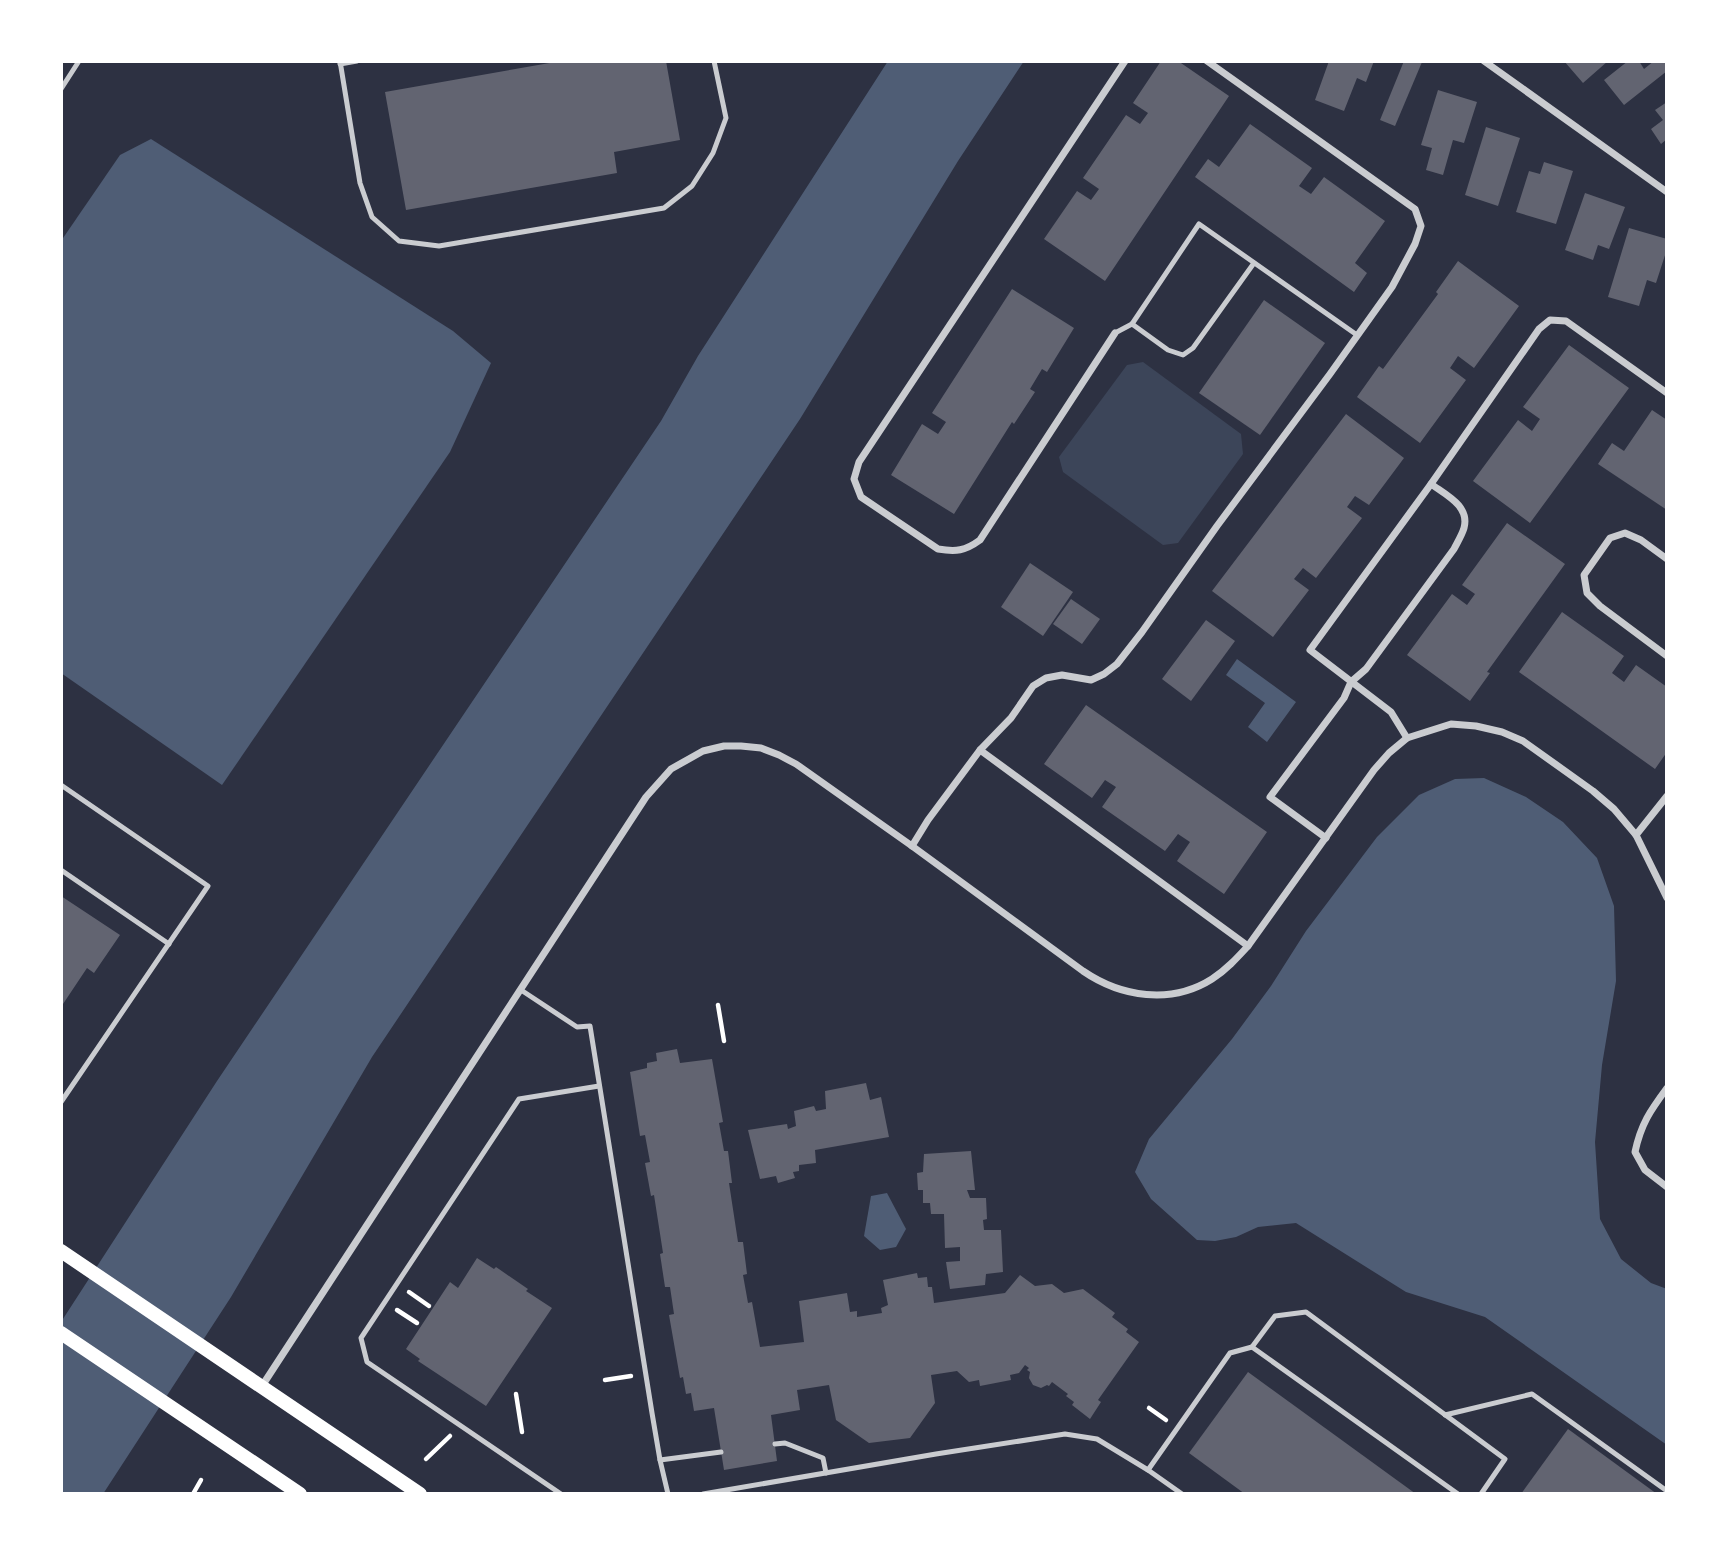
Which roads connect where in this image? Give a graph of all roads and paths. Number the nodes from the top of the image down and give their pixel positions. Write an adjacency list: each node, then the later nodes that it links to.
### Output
1 (79, 61): 9 (lane)
2 (357, 61): 7 (lane)
3 (714, 61): 7 (lane)
4 (1125, 61): 13 (street)
5 (1207, 61): 14 (street)
6 (1485, 61): 8 (street)
7 (340, 63)
8 (1496, 64): 10 (street)
9 (61, 89)
10 (1667, 192)
11 (1254, 263): 12 (lane); 12 (lane); 14 (lane)
12 (1132, 324): 13 (lane)
13 (1115, 333)
14 (1357, 335): 21 (street)
15 (1667, 393): 16 (street)
16 (1431, 484): 19 (street); 19 (street)
17 (1667, 559): 18 (street)
18 (1667, 656)
19 (1351, 682): 20 (street); 25 (street)
20 (1408, 738): 24 (street); 25 (street)
21 (980, 750): 26 (street); 30 (street)
22 (61, 785): 29 (lane)
23 (1667, 796): 24 (street)
24 (1636, 835): 28 (street)
25 (1326, 838): 30 (street)
26 (912, 846): 30 (street); 31 (street)
27 (61, 870): 29 (lane)
28 (1667, 898)
29 (169, 944): 36 (lane)
30 (1248, 946)
31 (521, 990): 34 (lane); 47 (street)
32 (718, 1005): 33 (path)
33 (724, 1041)
34 (599, 1086): 57 (lane); 65 (lane)
35 (1667, 1088): 37 (street)
36 (61, 1102)
37 (1667, 1187)
38 (61, 1251): 47 (main road)
39 (410, 1293): 40 (path)
40 (429, 1306)
41 (398, 1310): 42 (path)
42 (417, 1323)
43 (61, 1334): 63 (main road)
44 (1252, 1347): 50 (lane); 58 (lane); 69 (lane)
45 (631, 1376): 46 (path)
46 (606, 1380)
47 (262, 1386): 64 (main road)
48 (516, 1394): 52 (path)
49 (1149, 1408): 51 (path)
50 (1445, 1415): 61 (lane); 70 (lane)
51 (1167, 1421)
52 (522, 1432)
53 (450, 1436): 56 (path)
54 (775, 1444): 59 (lane)
55 (721, 1452): 57 (lane)
56 (426, 1459)
57 (660, 1460): 66 (lane)
58 (1148, 1470): 59 (lane); 68 (lane)
59 (826, 1473): 67 (lane)
60 (201, 1480): 62 (path)
61 (1667, 1492)
62 (193, 1494)
63 (300, 1494)
64 (420, 1494)
65 (561, 1494)
66 (668, 1494)
67 (703, 1494)
68 (1182, 1494)
69 (1458, 1494)
70 (1481, 1494)

